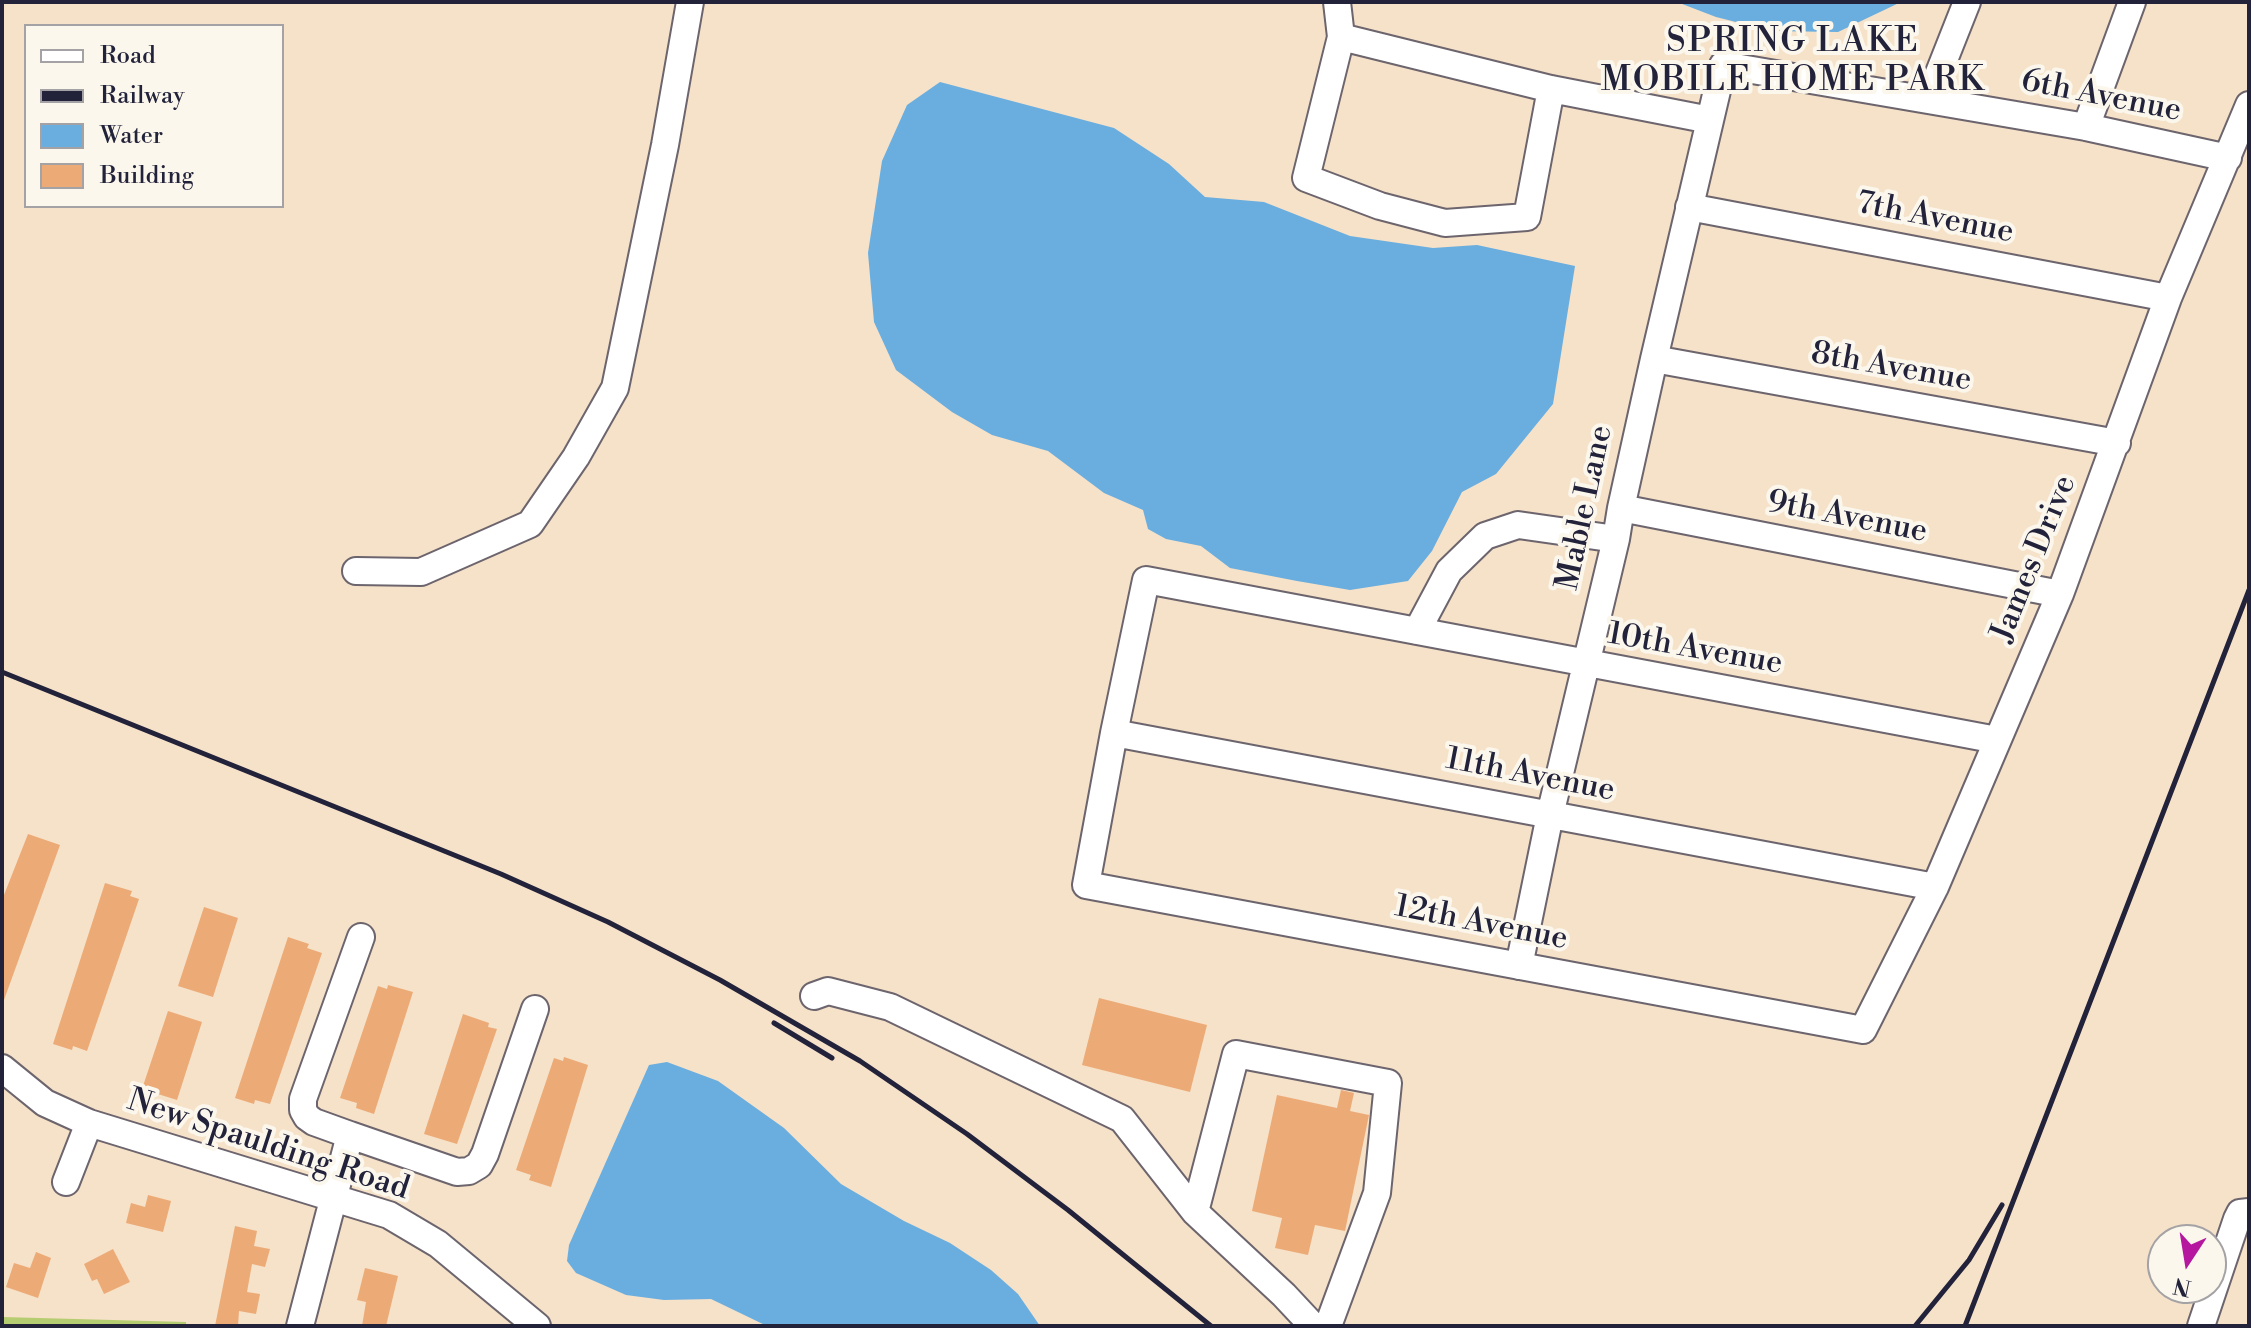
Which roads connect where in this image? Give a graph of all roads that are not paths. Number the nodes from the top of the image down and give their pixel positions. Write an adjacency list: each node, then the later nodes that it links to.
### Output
1 (690, 2): 19 (street)
2 (1337, 2): 5 (street)
3 (1967, 2): 8 (street)
4 (2132, 2): 11 (street)
5 (1341, 37): 7 (street); 7 (street)
6 (1723, 65): 8 (street, 6th Avenue); 10 (street, Mable Lane)
7 (1551, 89): 10 (street)
8 (1929, 98): 11 (street, 6th Avenue)
9 (2249, 105): 12 (street, James Drive)
10 (1710, 120): 13 (street, Mable Lane)
11 (2086, 127): 12 (street, 6th Avenue)
12 (2228, 158): 14 (street, James Drive)
13 (1689, 207): 14 (street, 7th Avenue); 15 (street, Mable Lane)
14 (2168, 298): 16 (street, James Drive)
15 (1654, 359): 16 (street, 8th Avenue); 17 (street, Mable Lane)
16 (2117, 443): 20 (street, James Drive)
17 (1621, 508): 18 (street, Mable Lane); 20 (street, 9th Avenue)
18 (1616, 539): 21 (street); 22 (street, Mable Lane)
19 (356, 571)
20 (2060, 594): 24 (street, James Drive)
21 (1417, 631): 22 (street, 10th Avenue); 23 (street, 10th Avenue)
22 (1585, 664): 24 (street, 10th Avenue); 25 (street, Mable Lane)
23 (1114, 733): 25 (street, 11th Avenue); 28 (street, 12th Avenue)
24 (1997, 740): 26 (street, James Drive)
25 (1550, 815): 26 (street, 11th Avenue); 28 (street, Mable Lane)
26 (1935, 887): 31 (street, James Drive)
27 (361, 937): 34 (street)
28 (1519, 966): 31 (street, 12th Avenue)
29 (814, 996): 37 (street)
30 (535, 1009): 34 (street)
31 (1863, 1030)
32 (2, 1068): 33 (street, New Spaulding Road)
33 (89, 1123): 35 (street); 36 (street, New Spaulding Road)
34 (350, 1135): 36 (street)
35 (66, 1182)
36 (333, 1200): 39 (street); 40 (street, New Spaulding Road)
37 (1195, 1212): 41 (street); 42 (street)
38 (2249, 1212): 43 (street)
39 (300, 1326)
40 (537, 1326)
41 (1313, 1326)
42 (1328, 1326)
43 (2201, 1326)

